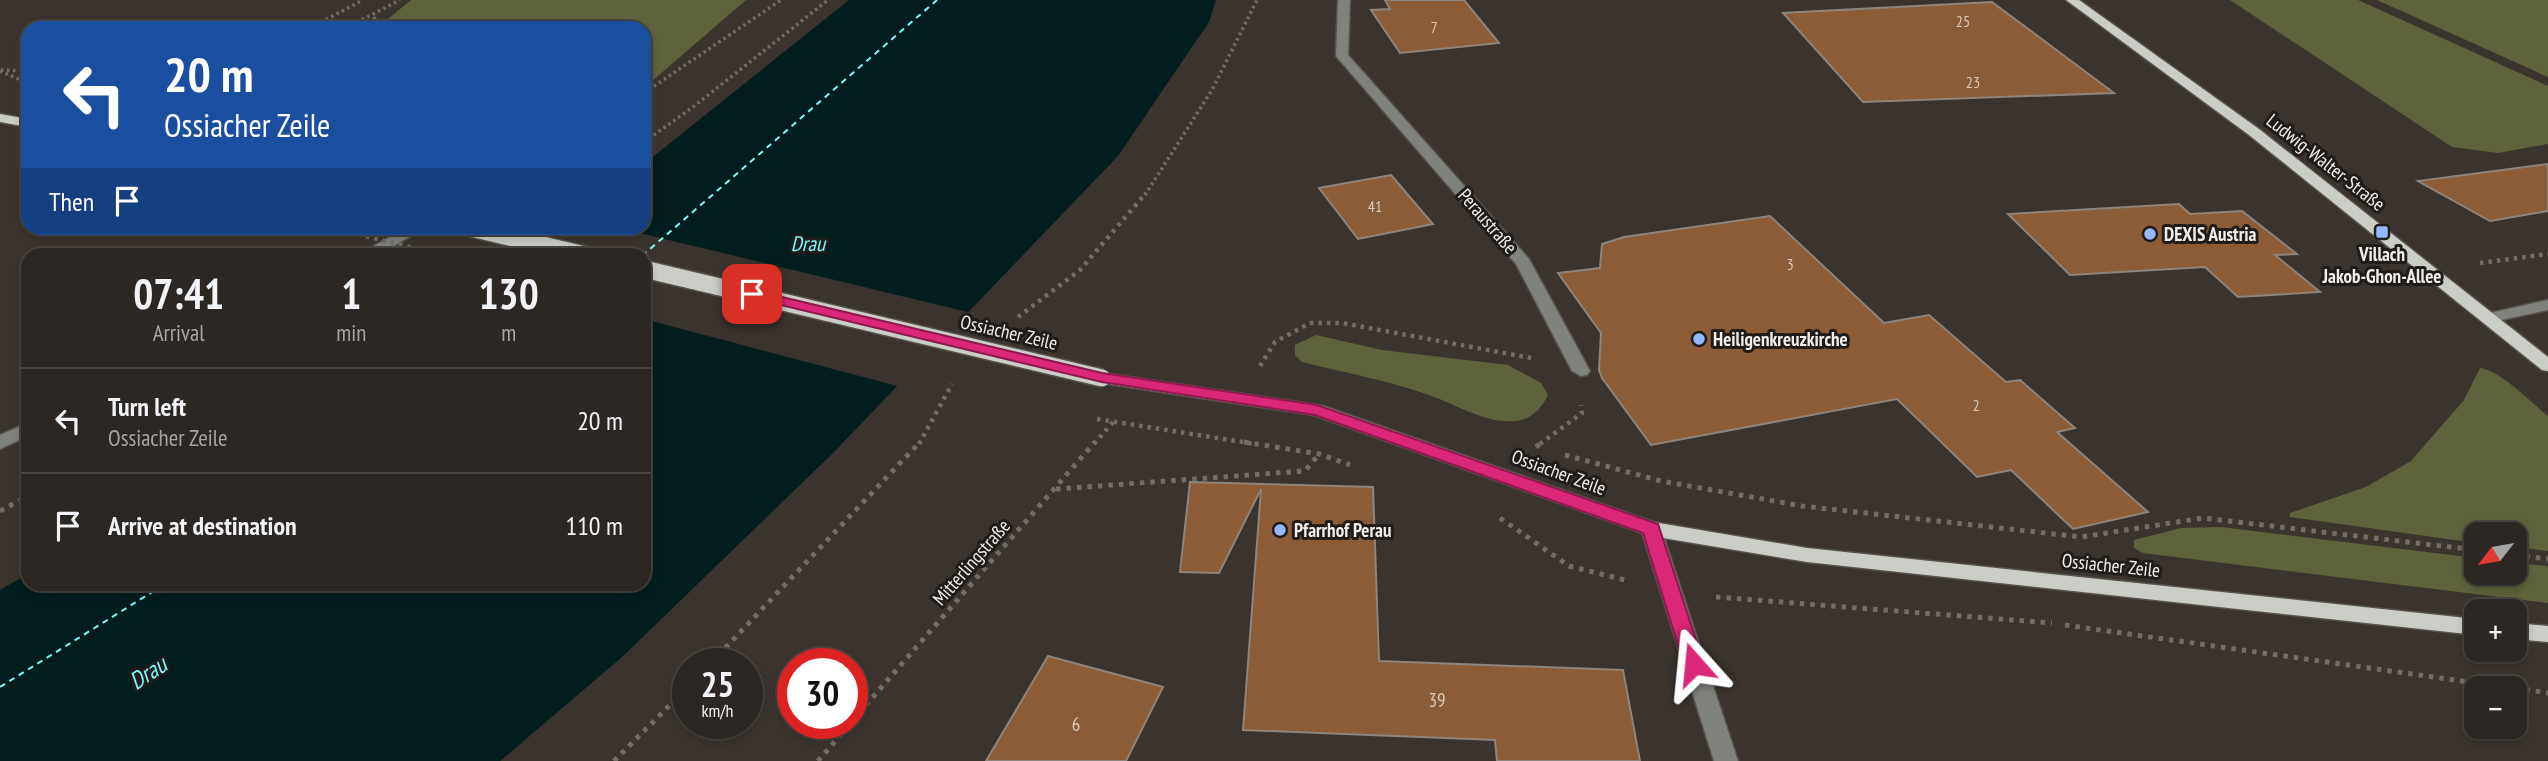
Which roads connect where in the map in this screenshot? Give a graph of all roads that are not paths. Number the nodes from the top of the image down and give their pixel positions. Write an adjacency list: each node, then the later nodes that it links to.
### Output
1 (1345, 0): 13 (street, Peraustraße)
2 (2072, 0): 11 (main road, Ludwig-Walter-Straße)
3 (0, 118): 4 (main road)
4 (21, 122)
5 (404, 235): 7 (street)
6 (500, 235): 8 (main road, bridge)
7 (378, 248)
8 (555, 248)
9 (651, 271): 16 (main road, Ossiacher Zeile, bridge)
10 (2548, 305): 11 (street)
11 (2487, 318): 12 (main road, Ludwig-Walter-Straße)
12 (2548, 366)
13 (1581, 371)
14 (21, 432): 15 (street)
15 (0, 443)
16 (1651, 529): 17 (main road, Ossiacher Zeile); 20 (street)
17 (2464, 626)
18 (2527, 632): 19 (main road)
19 (2548, 634)
20 (1726, 761)

